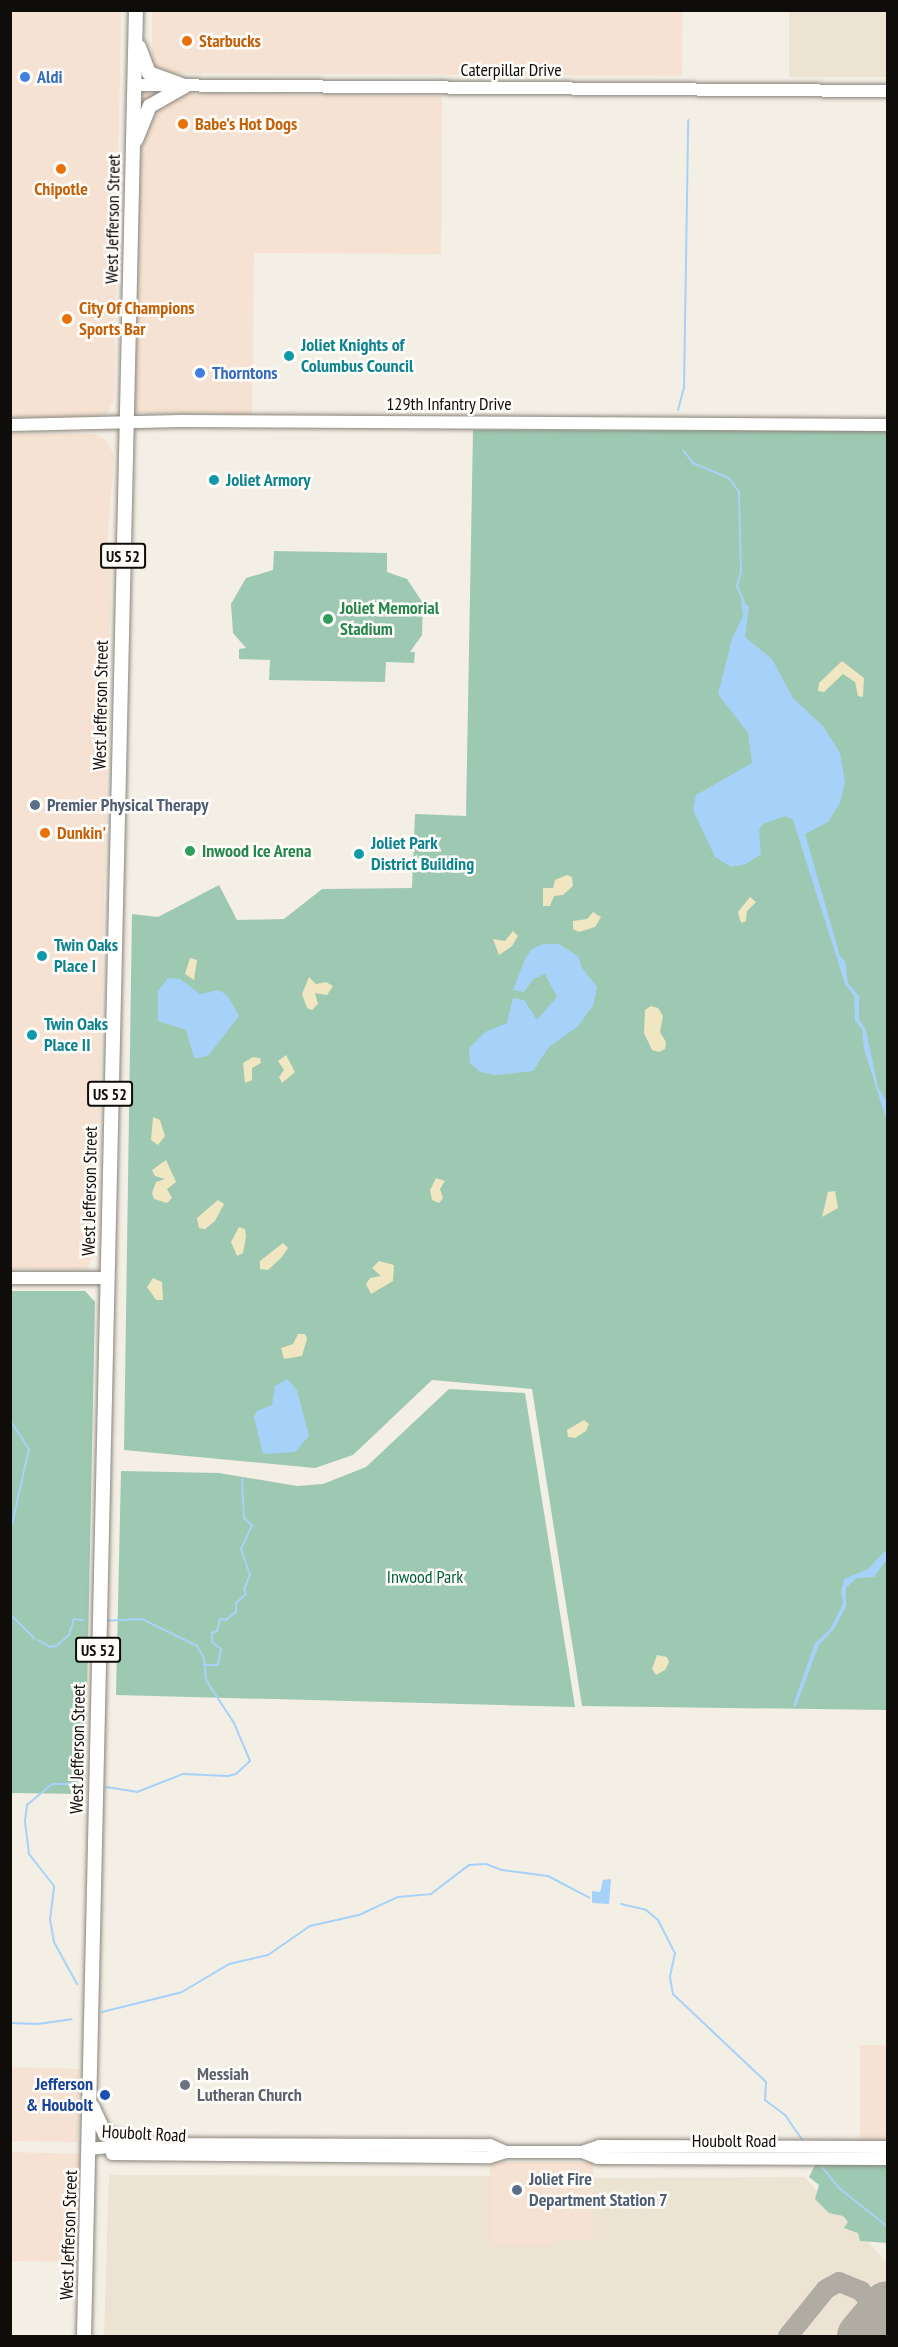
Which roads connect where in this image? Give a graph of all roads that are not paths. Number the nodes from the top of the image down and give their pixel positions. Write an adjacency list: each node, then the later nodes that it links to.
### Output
1 (136, 10): 2 (main road, West Jefferson Street / US 52)
2 (135, 38): 3 (main road, West Jefferson Street / US 52); 4 (main road)
3 (135, 85): 4 (street, Caterpillar Drive); 6 (main road, West Jefferson Street / US 52)
4 (185, 86): 5 (street, Caterpillar Drive); 6 (main road)
5 (888, 91)
6 (133, 148): 7 (main road, West Jefferson Street / US 52)
7 (126, 424): 8 (street, 129th Infantry Drive); 9 (street, 129th Infantry Drive); 11 (main road, West Jefferson Street / US 52)
8 (10, 425)
9 (888, 425)
10 (10, 1278): 11 (street)
11 (106, 1278): 12 (main road, West Jefferson Street / US 52)
12 (89, 2100): 13 (main road); 15 (main road, West Jefferson Street / US 52)
13 (139, 2144): 15 (street, Houbolt Road); 16 (street, Houbolt Road)
14 (888, 2147): 17 (street, Houbolt Road)
15 (89, 2149): 16 (street, Houbolt Road); 19 (main road, West Jefferson Street / US 52)
16 (506, 2152): 17 (street, Houbolt Road)
17 (582, 2152): 18 (street, Houbolt Road)
18 (888, 2159)
19 (84, 2337)

